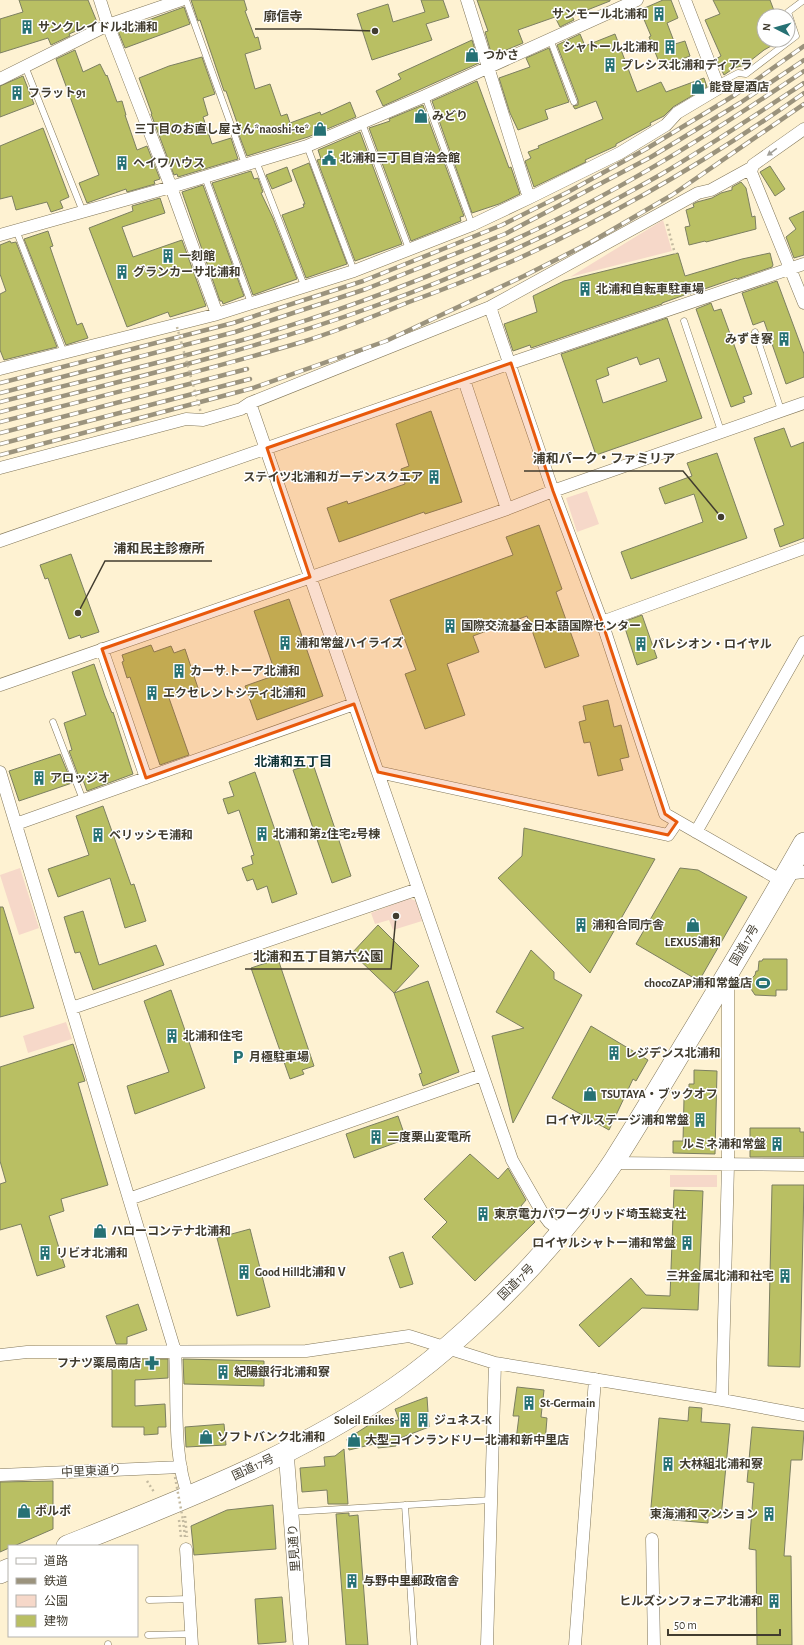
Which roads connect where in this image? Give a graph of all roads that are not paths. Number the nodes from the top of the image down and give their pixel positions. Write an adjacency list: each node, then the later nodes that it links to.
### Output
1 (100, 0): 8 (street)
2 (186, 0): 19 (lane)
3 (467, 0): 11 (street)
4 (637, 0): 9 (street)
5 (685, 0): 13 (street)
6 (804, 0): 13 (lane)
7 (174, 1): 8 (street)
8 (108, 25): 10 (street); 22 (street)
9 (550, 39): 11 (street); 15 (lane)
10 (25, 66): 12 (street); 24 (lane)
11 (487, 67): 14 (street); 23 (street)
12 (0, 79)
13 (718, 84): 23 (street)
14 (425, 96): 16 (street); 25 (lane)
15 (574, 102)
16 (362, 123): 18 (street); 28 (lane)
17 (804, 129): 20 (street, one-way to 20)
18 (307, 146): 19 (street); 31 (lane)
19 (251, 163): 21 (street); 32 (lane)
20 (751, 168): 30 (street); 35 (street)
21 (205, 177): 22 (street); 34 (lane)
22 (171, 187): 24 (street); 36 (street)
23 (529, 198): 25 (street)
24 (83, 212): 26 (street)
25 (472, 225): 28 (street)
26 (16, 230): 27 (street); 39 (lane)
27 (0, 235)
28 (409, 249): 31 (street)
29 (804, 264): 30 (street)
30 (790, 269): 33 (street); 40 (street)
31 (354, 271): 32 (street)
32 (305, 288): 34 (street)
33 (804, 303)
34 (251, 304): 36 (street)
35 (490, 307): 40 (street); 43 (street)
36 (217, 314): 39 (street)
37 (684, 322): 46 (lane)
38 (755, 332): 45 (lane)
39 (64, 353): 41 (street)
40 (511, 363): 42 (street); 49 (street)
41 (1, 367)
42 (464, 380): 47 (street); 50 (street)
43 (250, 403): 47 (street); 48 (street)
44 (804, 403): 45 (street)
45 (781, 410): 46 (street)
46 (721, 432): 49 (street)
47 (267, 448): 51 (street); 53 (street)
48 (0, 468)
49 (553, 491): 50 (street); 54 (street)
50 (508, 509): 53 (street)
51 (0, 541)
52 (804, 548): 54 (street)
53 (310, 577): 56 (street); 58 (street)
54 (602, 622): 64 (street)
55 (804, 642): 66 (street)
56 (102, 649): 57 (street); 62 (street)
57 (0, 685)
58 (354, 704): 61 (street); 62 (street)
59 (53, 722): 63 (lane)
60 (0, 772): 65 (street)
61 (378, 772): 64 (street); 69 (street)
62 (146, 778): 63 (street)
63 (83, 800): 65 (street)
64 (677, 822): 66 (street)
65 (16, 824): 71 (street)
66 (696, 832): 68 (street)
67 (804, 843): 68 (highway, 国道17号)
68 (791, 876): 70 (highway, 国道17号)
69 (418, 889): 71 (street); 72 (street)
70 (728, 972): 73 (highway, 国道17号); 74 (street)
71 (72, 1008): 76 (street)
72 (482, 1076): 76 (street); 77 (street)
73 (613, 1163): 74 (street); 77 (highway, 国道17号)
74 (728, 1165): 75 (street); 83 (street)
75 (804, 1165)
76 (129, 1199): 79 (street)
77 (562, 1232): 78 (highway, 国道17号)
78 (447, 1348): 79 (street); 81 (street); 85 (highway, 国道17号)
79 (175, 1351): 80 (street); 86 (street)
80 (0, 1355)
81 (495, 1363): 82 (street); 88 (street)
82 (595, 1379): 83 (street); 102 (street)
83 (722, 1400): 84 (street)
84 (804, 1414)
85 (286, 1451): 90 (highway, 国道17号); 91 (street, 里見通り)
86 (178, 1472): 87 (street, 中里東通り); 90 (street)
87 (0, 1475)
88 (491, 1500): 89 (lane); 101 (street)
89 (404, 1505): 91 (lane); 100 (lane)
90 (184, 1507): 93 (highway, 国道17号)
91 (291, 1512): 99 (street, 里見通り)
92 (652, 1539): 103 (street)
93 (70, 1545)
94 (186, 1549): 95 (street)
95 (189, 1599): 96 (lane); 98 (street)
96 (149, 1600)
97 (148, 1635): 98 (lane)
98 (192, 1640)
99 (301, 1645)
100 (414, 1645)
101 (488, 1645)
102 (575, 1645)
103 (654, 1645)

